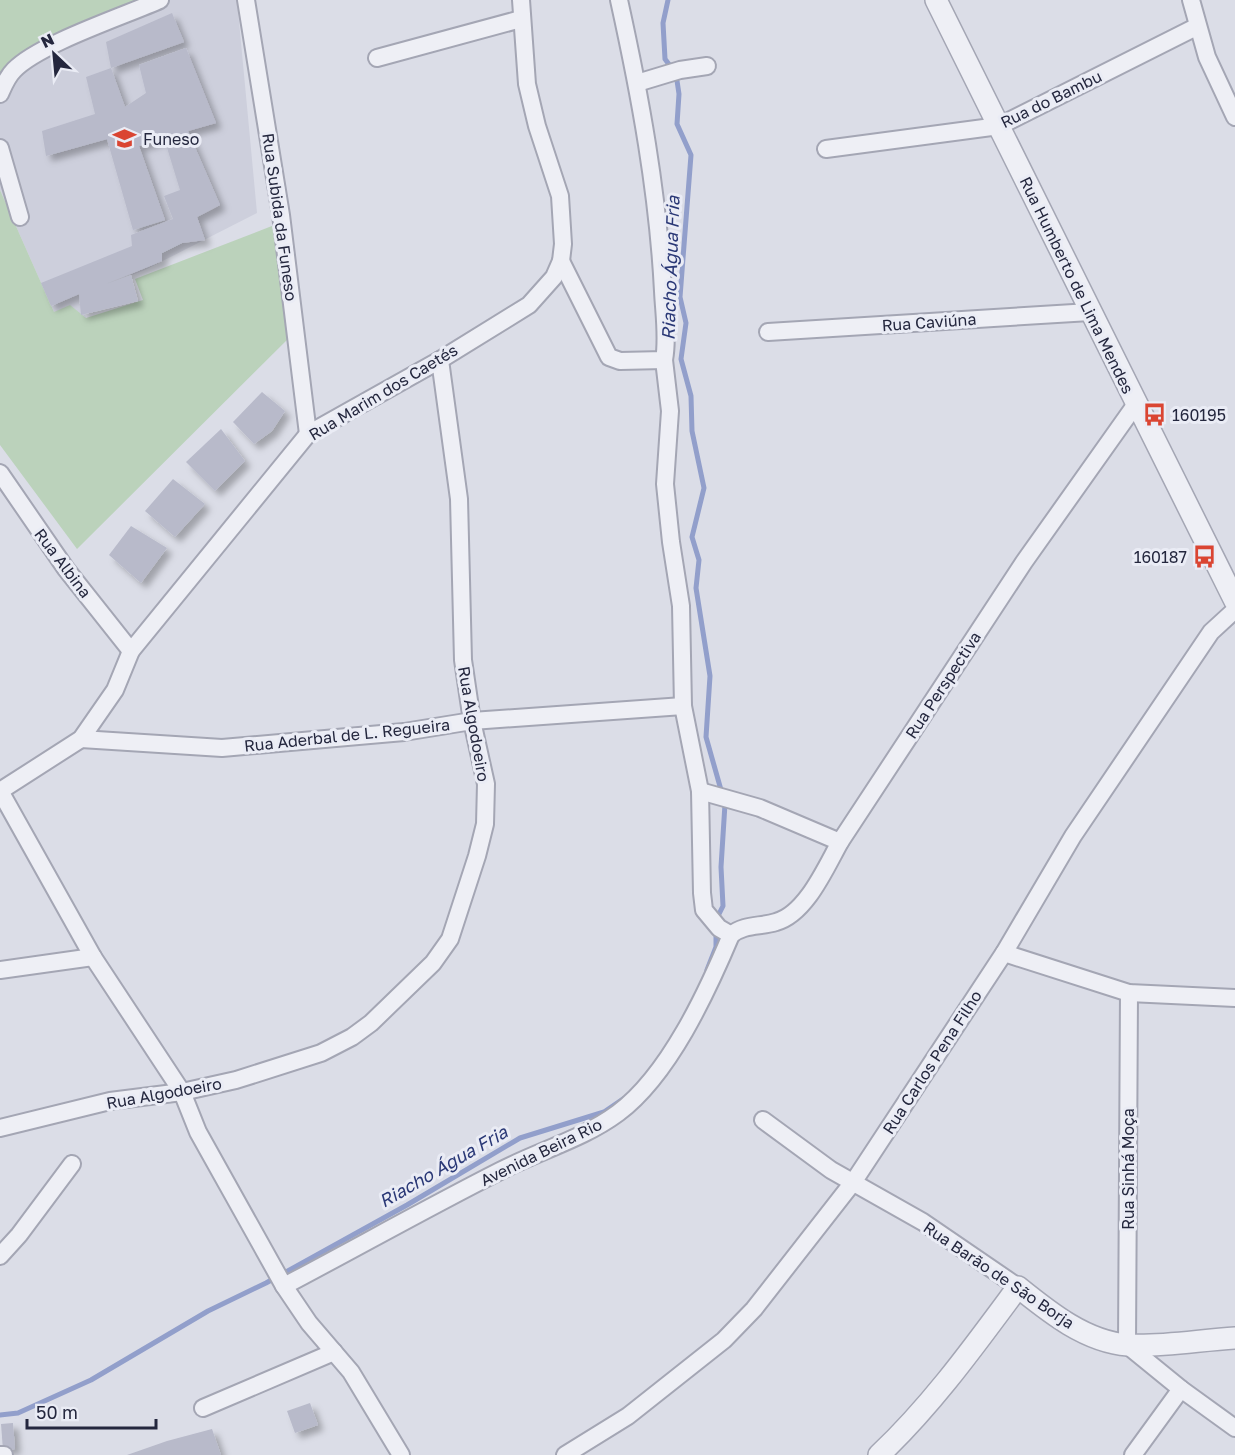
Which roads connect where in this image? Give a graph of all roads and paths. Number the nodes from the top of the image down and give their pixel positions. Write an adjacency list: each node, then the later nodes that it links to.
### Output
1 (160, 0): 12 (street)
2 (246, 0): 24 (street, Rua Subida da Funeso)
3 (521, 0): 7 (street, Rua Marim dos Caetés)
4 (619, 0): 11 (street)
5 (936, 0): 14 (street, Rua Humberto de Lima Mendes)
6 (1191, 0): 8 (street)
7 (521, 19): 9 (street); 18 (street, Rua Marim dos Caetés)
8 (1196, 27): 13 (street); 14 (street, Rua do Bambu)
9 (377, 58)
10 (706, 66): 11 (street)
11 (637, 83): 22 (street)
12 (0, 94)
13 (1235, 117)
14 (999, 126): 16 (street, Rua do Bambu); 19 (street, Rua Humberto de Lima Mendes)
15 (0, 148): 17 (street)
16 (826, 149)
17 (20, 217)
18 (561, 261): 21 (street, Rua Marim dos Caetés); 22 (street)
19 (1090, 312): 20 (street, Rua Caviúna); 23 (street, Rua Humberto de Lima Mendes)
20 (768, 332)
21 (440, 360): 24 (street, Rua Marim dos Caetés); 30 (street, Rua Algodoeiro)
22 (664, 360): 29 (street)
23 (1136, 404): 26 (street, Rua Humberto de Lima Mendes); 35 (street, Rua Perspectiva)
24 (308, 434): 28 (street, Rua Marim dos Caetés)
25 (0, 473): 28 (street, Rua Albina)
26 (1235, 601)
27 (1235, 610): 37 (street, Rua Carlos Pena Filho)
28 (131, 651): 31 (street, Rua Marim dos Caetés)
29 (683, 706): 30 (street, Rua Aderbal de L. Regueira); 33 (street)
30 (472, 721): 31 (street, Rua Aderbal de L. Regueira); 42 (street, Rua Algodoeiro)
31 (81, 739): 32 (street, Rua Marim dos Caetés)
32 (0, 791): 34 (street)
33 (704, 792): 35 (street); 36 (street)
34 (6, 812): 38 (street)
35 (840, 842): 36 (street, Rua Perspectiva)
36 (725, 932): 48 (street, Avenida Beira Rio)
37 (1004, 953): 40 (street); 46 (street, Rua Carlos Pena Filho)
38 (93, 957): 39 (street); 42 (street)
39 (0, 970)
40 (1129, 993): 41 (street); 51 (street, Rua Sinhá Moça)
41 (1235, 998)
42 (182, 1092): 44 (street, Rua Algodoeiro); 48 (street)
43 (763, 1120): 46 (street, Rua Barão de São Borja)
44 (0, 1128)
45 (72, 1164): 47 (street)
46 (854, 1181): 49 (street, Rua Barão de São Borja); 57 (street, Rua Carlos Pena Filho)
47 (0, 1256)
48 (284, 1286): 52 (street)
49 (1018, 1287): 51 (street, Rua Barão de São Borja); 58 (street)
50 (1235, 1338): 51 (street)
51 (1127, 1345): 53 (street, Rua Barão de São Borja)
52 (334, 1352): 54 (street); 56 (street)
53 (1180, 1389): 55 (street, Rua Barão de São Borja); 59 (street)
54 (203, 1408)
55 (1235, 1428)
56 (401, 1455)
57 (565, 1455)
58 (879, 1455)
59 (1133, 1455)

